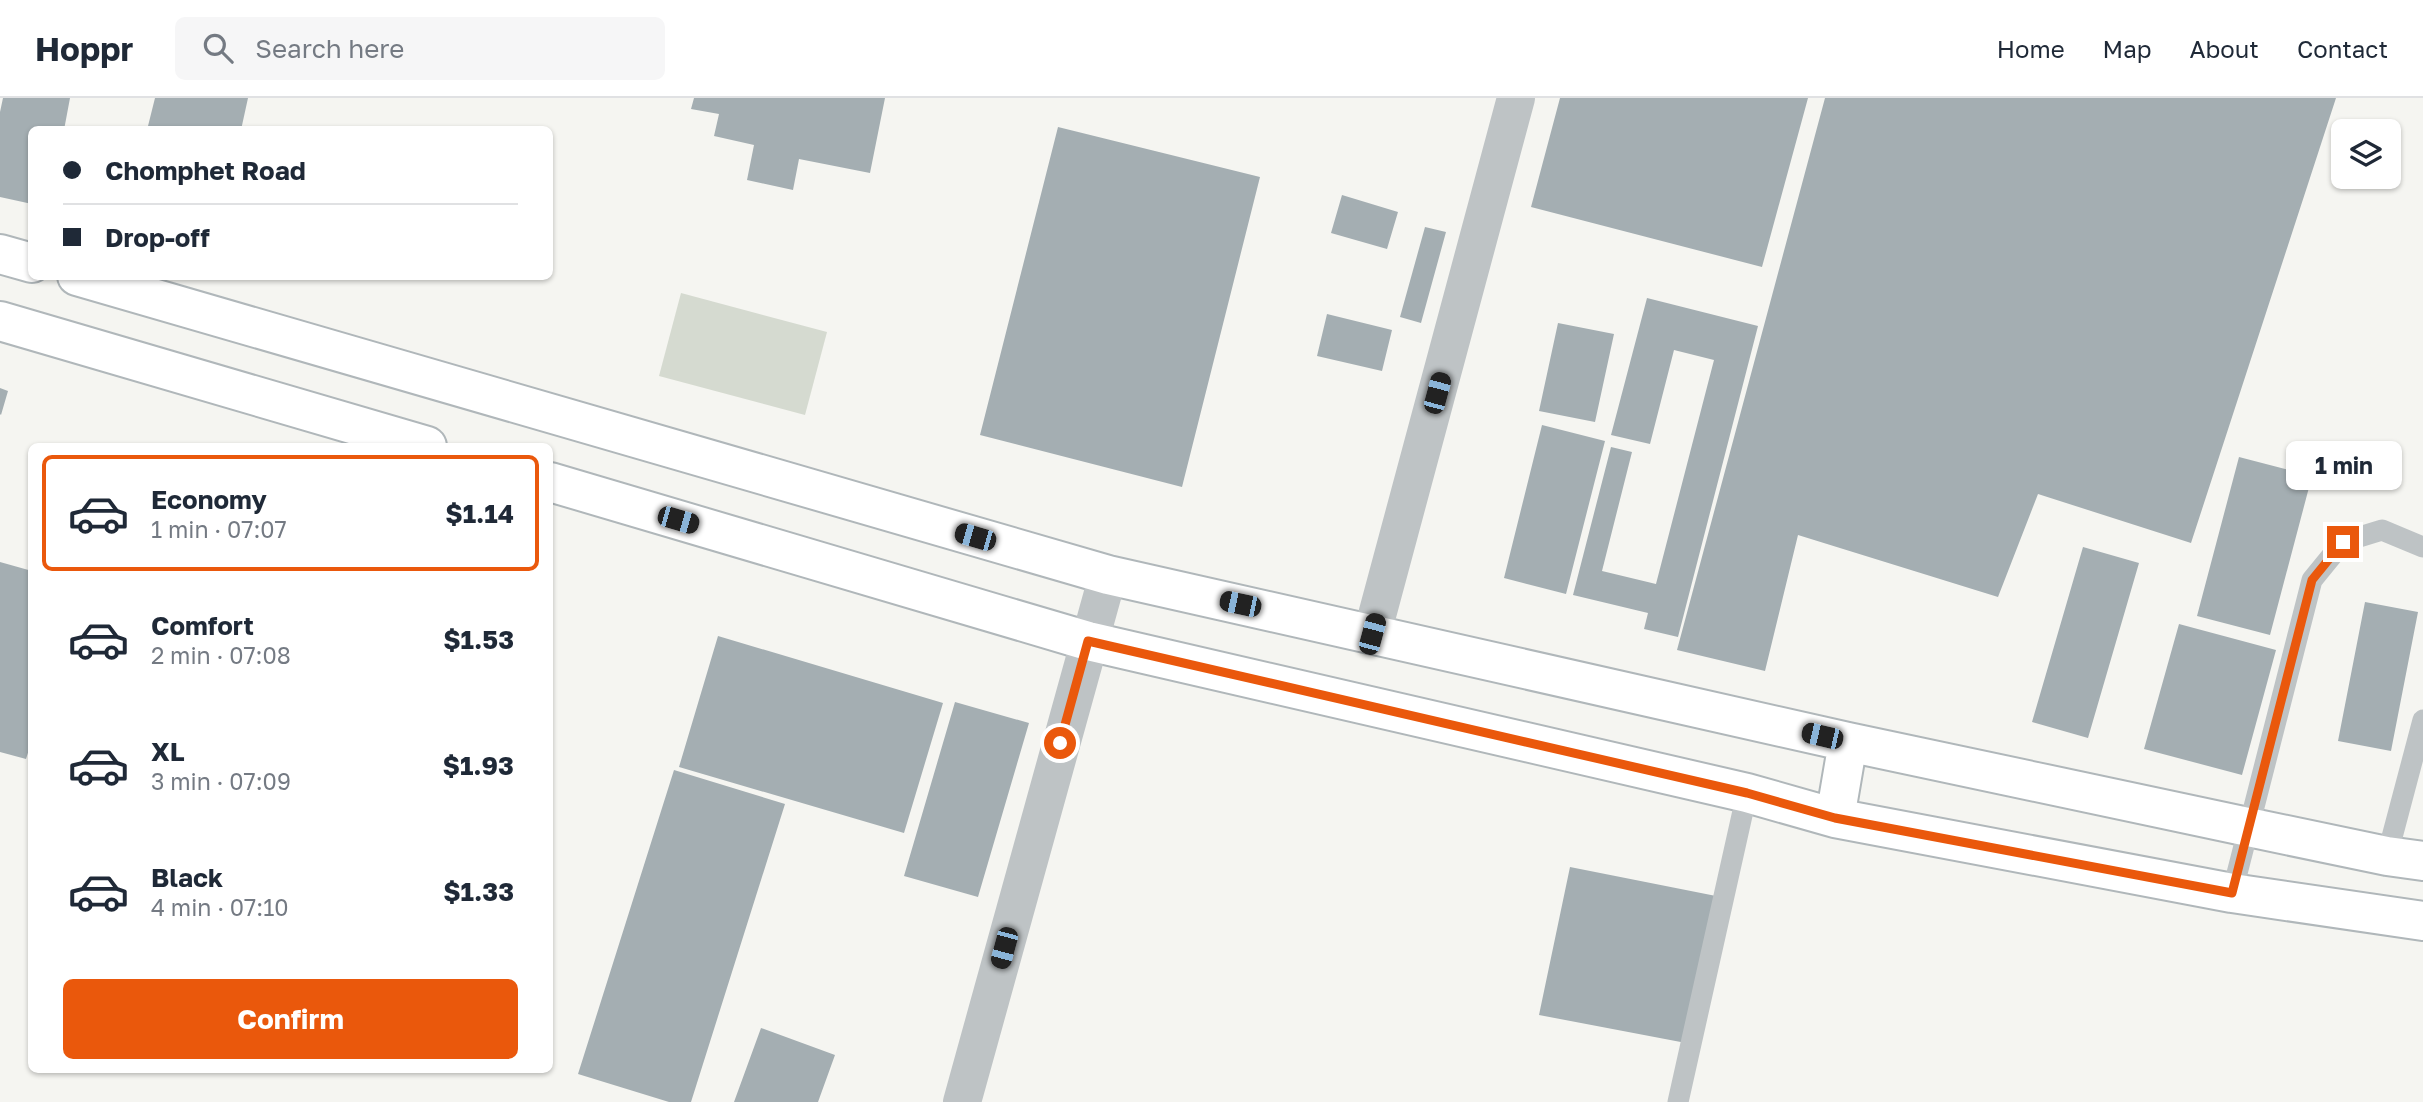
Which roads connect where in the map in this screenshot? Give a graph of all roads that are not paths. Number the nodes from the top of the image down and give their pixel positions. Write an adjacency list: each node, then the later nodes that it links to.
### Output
1 (1516, 98): 10 (street)
2 (0, 254): 3 (main road)
3 (28, 262)
4 (91, 280): 9 (main road)
5 (0, 321): 6 (main road)
6 (417, 443)
7 (553, 483): 11 (main road)
8 (2423, 547): 16 (lane)
9 (1108, 575): 10 (main road); 11 (street)
10 (1372, 634): 13 (main road)
11 (1088, 641): 14 (main road); 20 (street)
12 (2423, 720): 17 (lane)
13 (1848, 742): 15 (main road); 16 (main road)
14 (1747, 793): 15 (main road); 21 (lane)
15 (1835, 818): 18 (main road)
16 (2248, 827): 17 (main road); 18 (lane)
17 (2405, 859)
18 (2232, 893): 19 (main road)
19 (2423, 921)
20 (962, 1102)
21 (1678, 1102)

